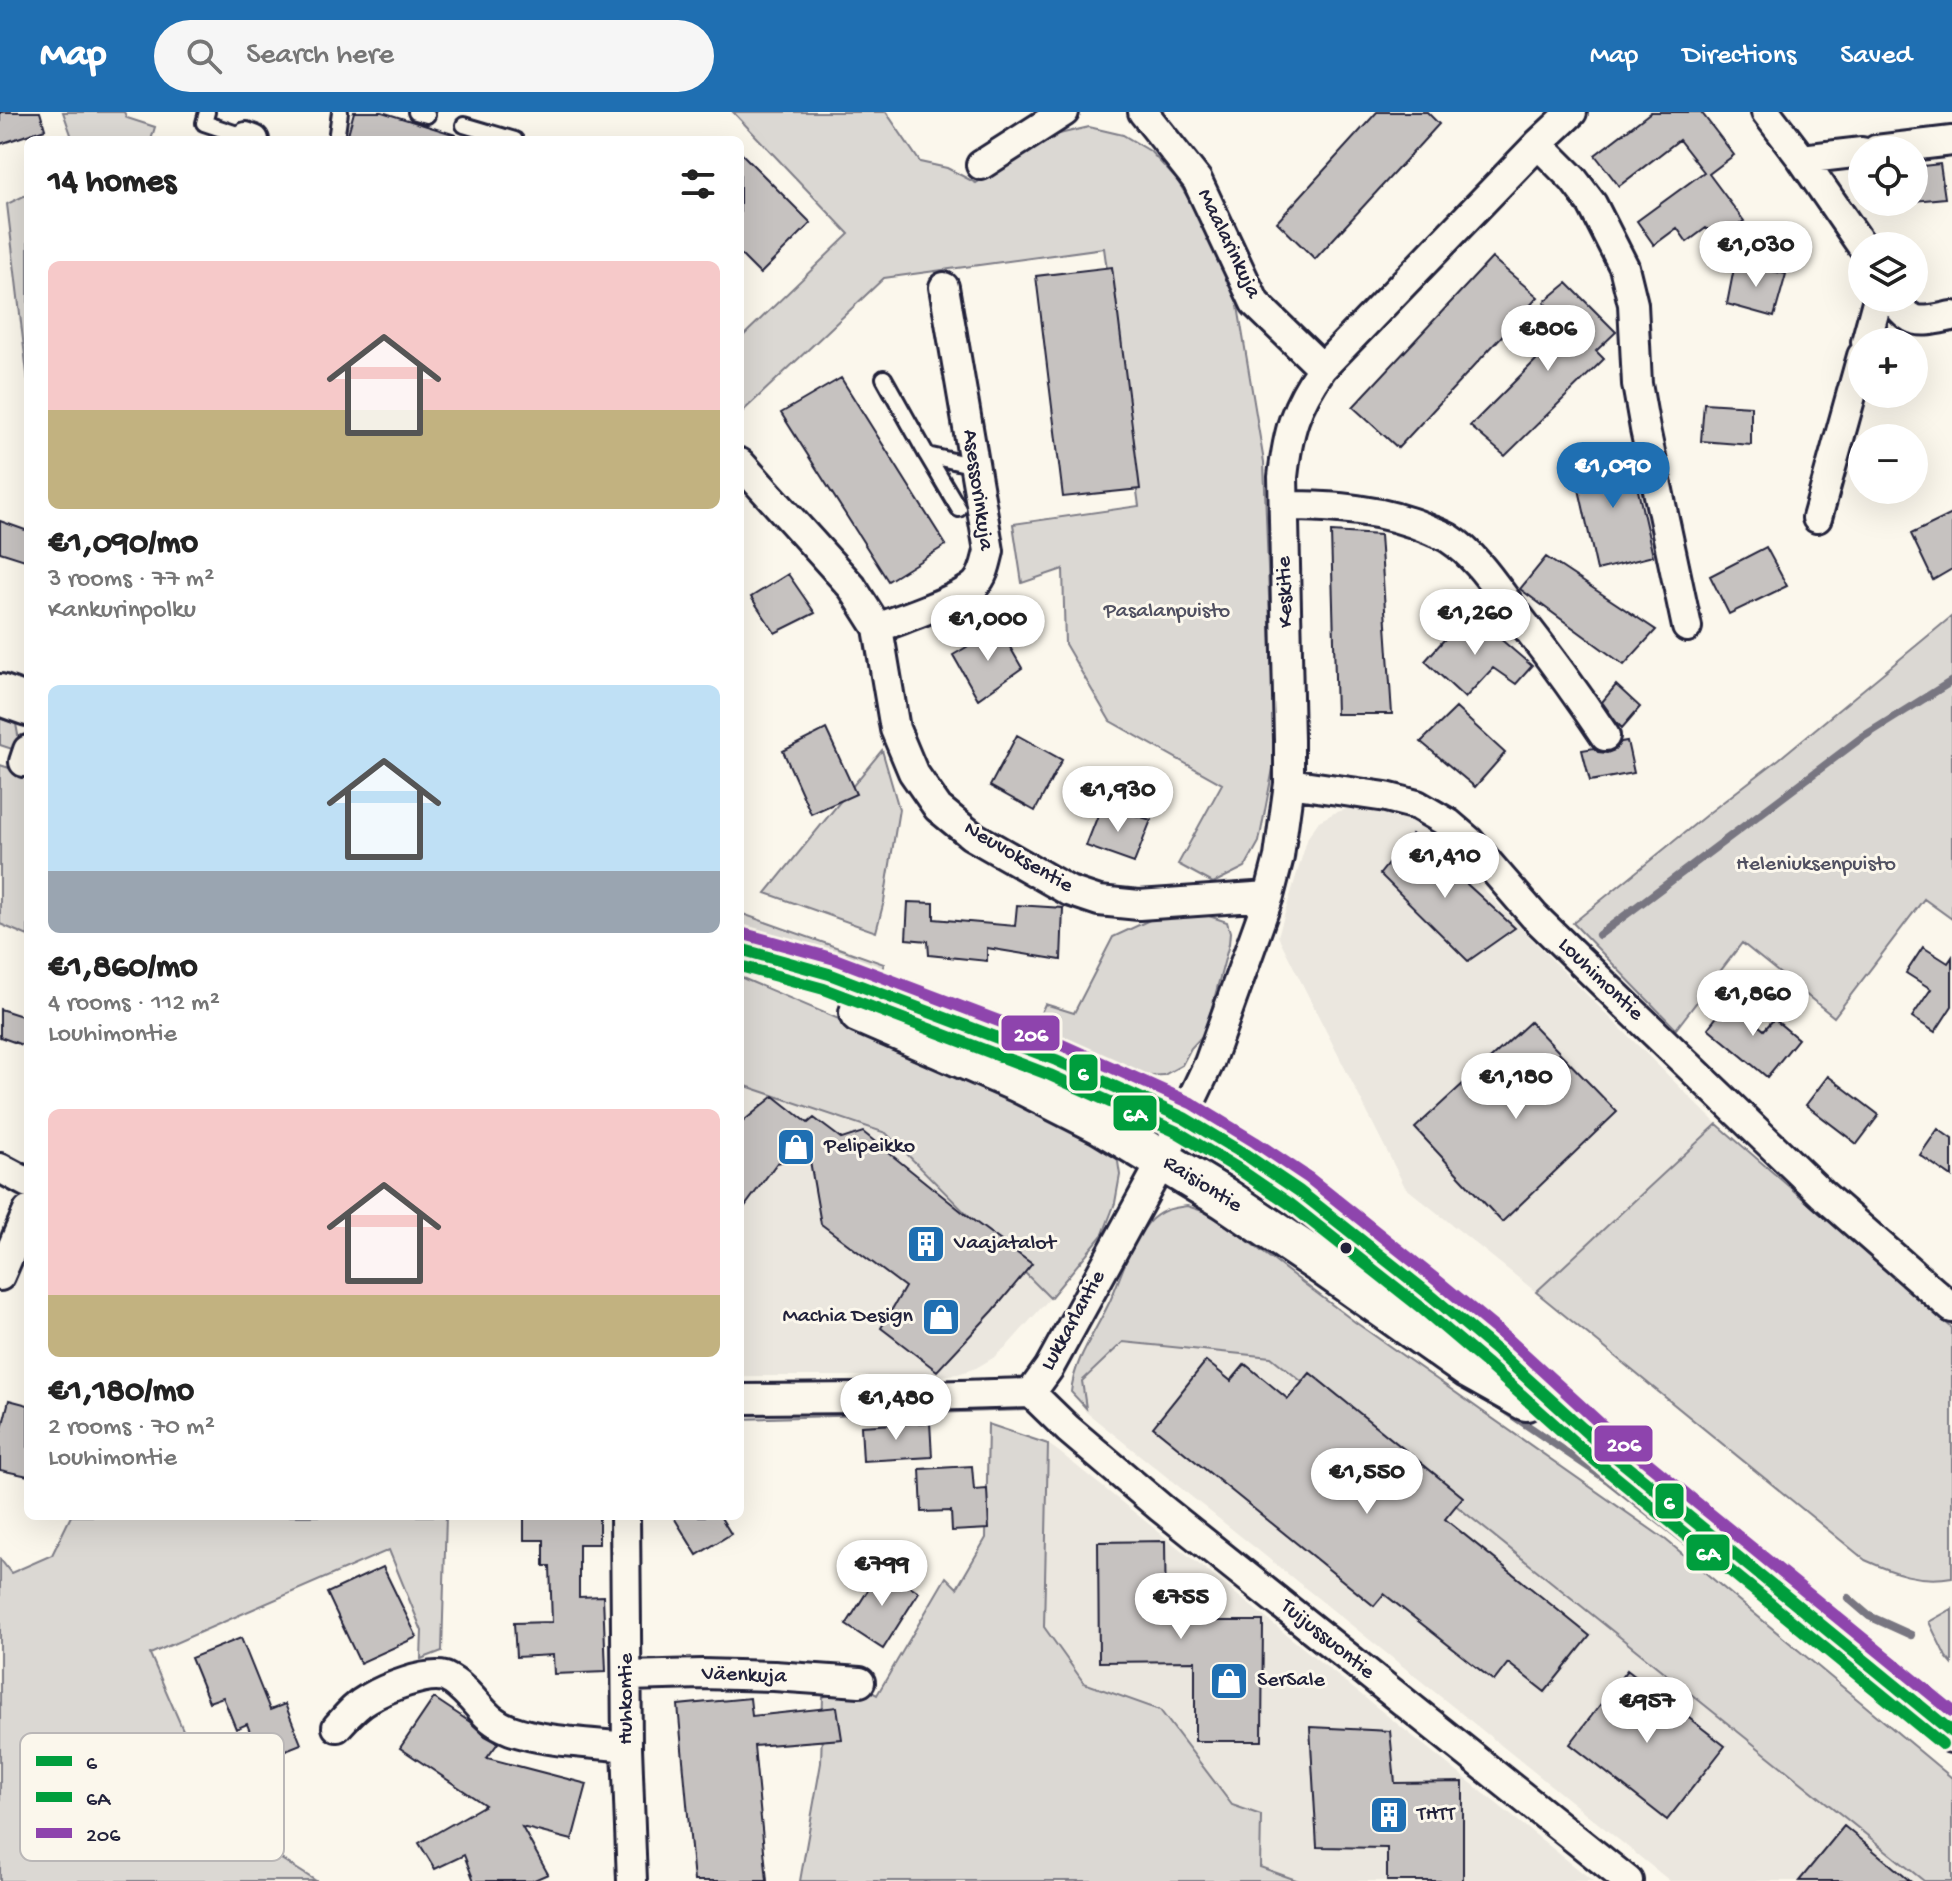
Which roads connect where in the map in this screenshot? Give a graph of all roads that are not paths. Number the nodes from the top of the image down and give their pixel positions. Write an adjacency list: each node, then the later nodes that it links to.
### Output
1 (207, 112): 8 (lane)
2 (340, 112): 9 (lane)
3 (1064, 112): 16 (street)
4 (1143, 112): 21 (street, Maalarinkuja)
5 (1572, 112): 12 (street, Keskitie)
6 (1766, 112): 15 (street)
7 (464, 125): 10 (lane)
8 (241, 136)
9 (337, 136)
10 (501, 136)
11 (1952, 141): 13 (street)
12 (1538, 144): 21 (street, Keskitie); 30 (street)
13 (1928, 144)
14 (1848, 154): 15 (street)
15 (1802, 159): 17 (street)
16 (981, 165)
17 (1852, 232)
18 (944, 287): 25 (street, Asessorinkuja)
19 (1902, 312): 20 (street)
20 (1952, 316)
21 (1322, 368): 27 (street, Keskitie)
22 (884, 378): 24 (lane)
23 (1848, 406): 29 (street)
24 (927, 455): 25 (lane); 28 (lane)
25 (975, 466): 31 (street, Asessorinkuja)
26 (744, 467): 31 (street, Neuvoksentie)
27 (1284, 506): 34 (street); 35 (street, Keskitie)
28 (959, 509)
29 (1817, 518)
30 (1687, 627)
31 (878, 628): 36 (street, Neuvoksentie)
32 (0, 695): 33 (main road)
33 (24, 704)
34 (1605, 736)
35 (1289, 783): 36 (street, Keskitie); 45 (street, Louhimontie)
36 (1269, 896): 39 (street, Keskitie)
37 (744, 953): 39 (main road, Raisiontie)
38 (744, 954): 40 (main road, Raisiontie)
39 (1184, 1118): 40 (street, Keskitie); 48 (main road, Raisiontie)
40 (1163, 1160): 46 (street, Lukkarlantie); 48 (main road, Raisiontie)
41 (0, 1168): 42 (street)
42 (24, 1181)
43 (24, 1220): 44 (street)
44 (0, 1276)
45 (1952, 1308)
46 (1031, 1393): 47 (street, Lukkarlantie); 56 (street, Tuijussuontie)
47 (744, 1399)
48 (1595, 1440): 53 (main road, Raisiontie)
49 (625, 1520): 50 (street, Huhkontie)
50 (627, 1676): 51 (street, Väenkuja); 54 (street, Huhkontie)
51 (860, 1682)
52 (337, 1727): 54 (street)
53 (1952, 1732)
54 (627, 1747): 55 (street, Huhkontie)
55 (632, 1881)
56 (1628, 1881)

